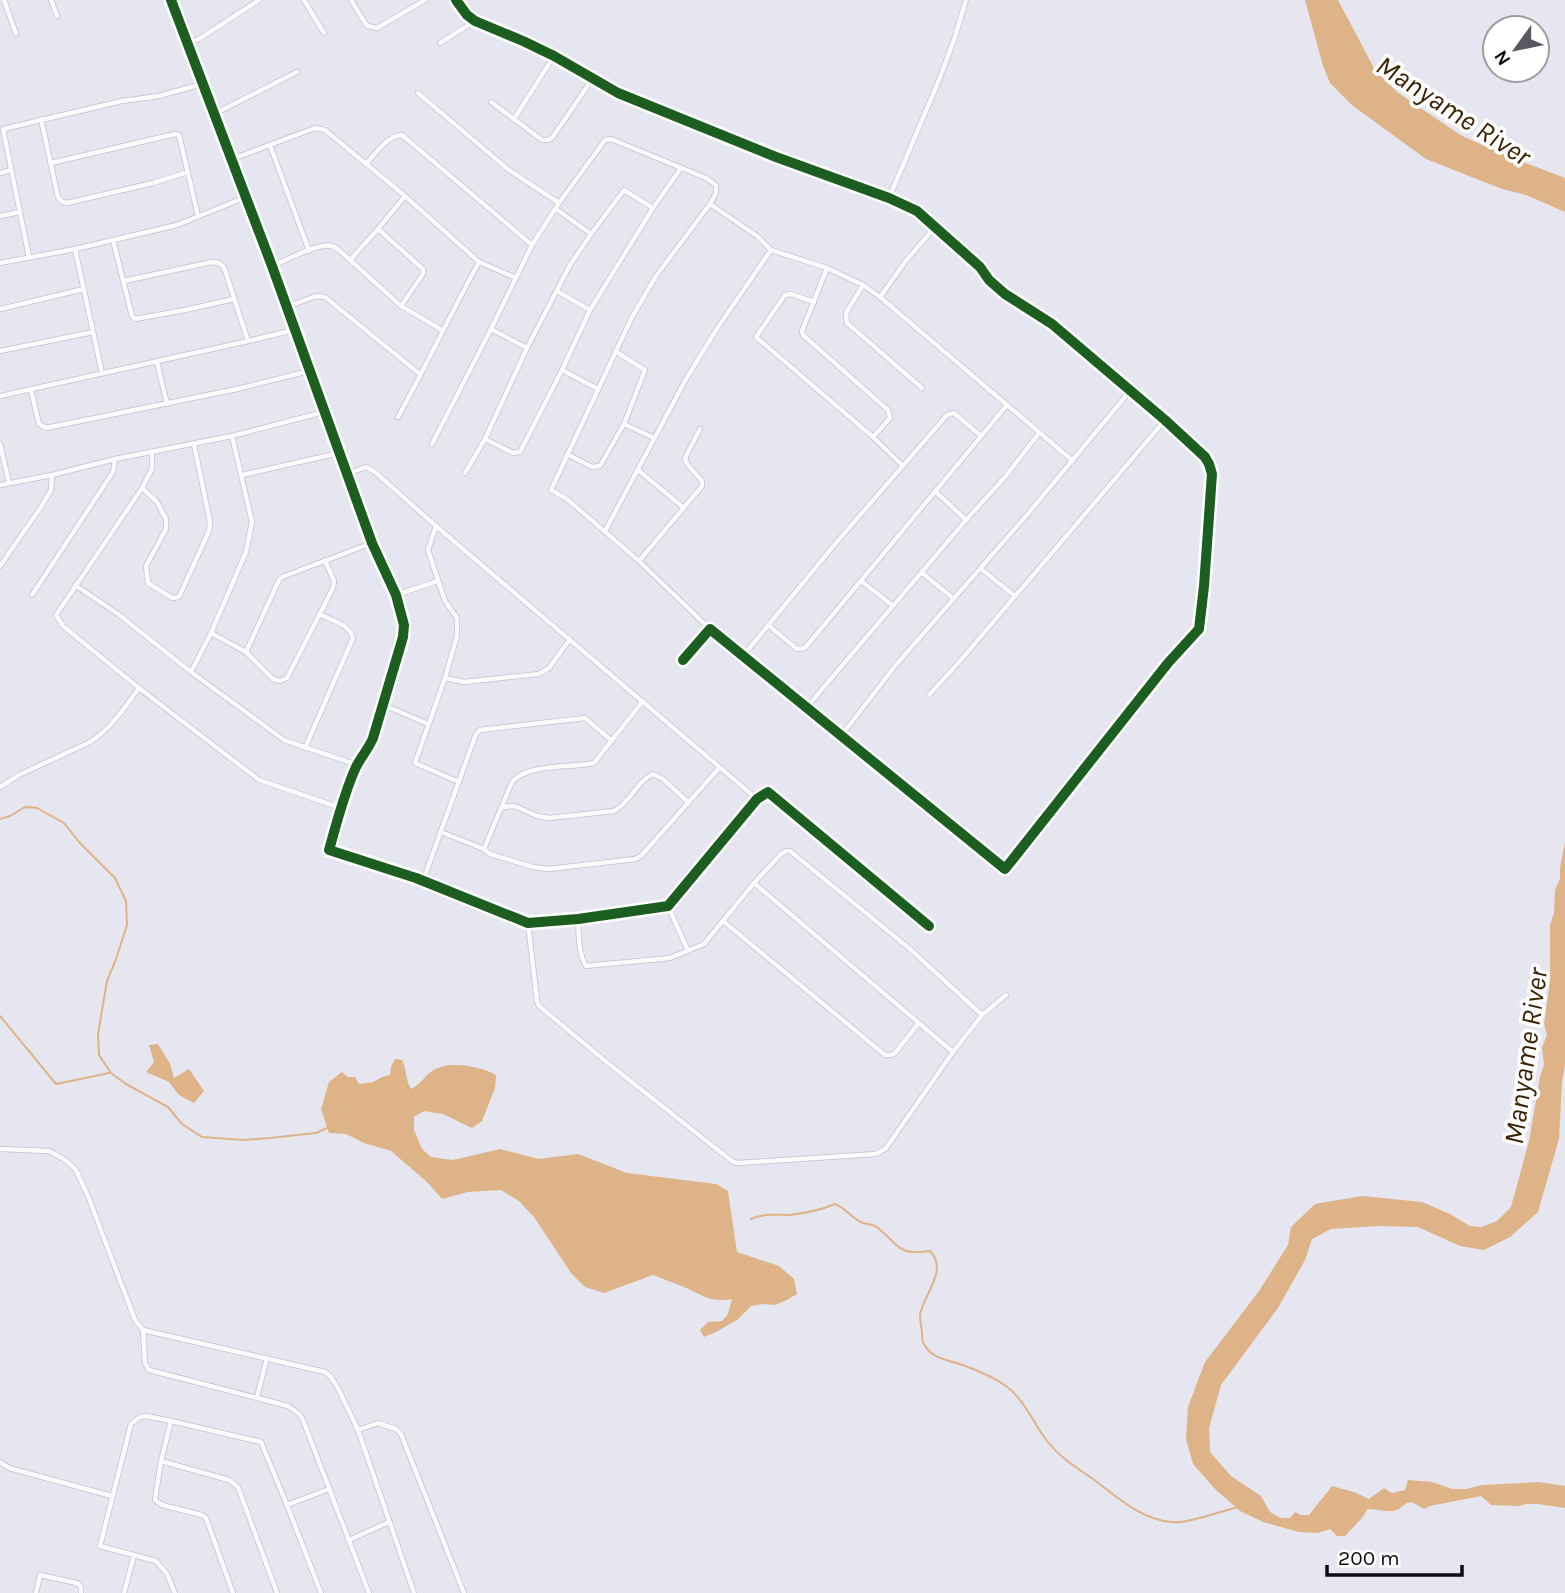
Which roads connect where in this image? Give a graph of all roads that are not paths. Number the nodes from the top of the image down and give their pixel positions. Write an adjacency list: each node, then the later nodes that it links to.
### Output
1 (4, 0): 13 (street)
2 (51, 0): 10 (street)
3 (259, 0): 14 (street)
4 (304, 0): 12 (street)
5 (351, 0): 6 (street)
6 (425, 0)
7 (456, 0): 11 (street)
8 (966, 0): 36 (street)
9 (173, 1): 14 (street)
10 (57, 16)
11 (475, 21): 15 (street); 16 (street)
12 (324, 33)
13 (16, 34)
14 (188, 43): 19 (street)
15 (440, 43)
16 (554, 56): 18 (street); 23 (street)
17 (297, 72): 22 (street)
18 (593, 78): 23 (street); 36 (street)
19 (202, 83): 22 (street); 24 (street)
20 (418, 93): 38 (street)
21 (491, 102): 23 (street)
22 (214, 114): 27 (street)
23 (514, 119)
24 (41, 120): 25 (street); 28 (street)
25 (1, 129): 31 (street)
26 (270, 145): 27 (street); 29 (street); 50 (street)
27 (232, 159): 35 (street)
28 (51, 163): 32 (street); 32 (street)
29 (366, 164): 34 (street); 47 (street)
30 (681, 168): 37 (street); 38 (street); 39 (street)
31 (11, 170): 33 (street); 40 (street)
32 (188, 172): 42 (street)
33 (0, 173)
34 (405, 196): 44 (street); 53 (street)
35 (246, 197): 42 (street); 55 (street)
36 (889, 198): 43 (street)
37 (710, 204): 49 (street); 76 (street)
38 (557, 206): 45 (street); 47 (street)
39 (653, 208): 45 (street); 68 (street)
40 (20, 212): 41 (street); 51 (street)
41 (0, 216)
42 (198, 216): 46 (street)
43 (935, 227): 62 (street); 85 (street)
44 (378, 229): 52 (street); 65 (street)
45 (591, 234): 61 (street)
46 (113, 240): 48 (street); 58 (street)
47 (532, 245): 57 (street)
48 (75, 249): 51 (street); 60 (street)
49 (771, 250): 56 (street); 98 (street)
50 (309, 251): 52 (street); 55 (street)
51 (29, 257): 54 (street)
52 (350, 260): 65 (street)
53 (479, 262): 57 (street); 70 (street)
54 (0, 263)
55 (272, 266): 66 (street)
56 (827, 268): 59 (street); 64 (street)
57 (516, 278): 71 (street)
58 (124, 281): 63 (street); 63 (street)
59 (863, 285): 62 (street); 82 (street)
60 (84, 289): 67 (street); 72 (street)
61 (558, 291): 68 (street); 74 (street)
62 (880, 297): 88 (street)
63 (234, 299): 73 (street)
64 (814, 302): 97 (street); 97 (street)
65 (401, 306): 70 (street)
66 (286, 307): 69 (street); 81 (street)
67 (0, 309)
68 (590, 310): 78 (street)
69 (294, 330): 73 (street); 79 (street)
70 (442, 330): 81 (street)
71 (491, 330): 74 (street); 102 (street)
72 (93, 331): 75 (street); 80 (street)
73 (248, 341): 77 (street)
74 (527, 348): 99 (street)
75 (0, 351)
76 (615, 351): 83 (street); 92 (street)
77 (157, 362): 80 (street); 87 (street)
78 (562, 370): 83 (street); 99 (street)
79 (309, 371): 87 (street); 89 (street)
80 (102, 373): 84 (street)
81 (421, 375): 90 (street)
82 (922, 388)
83 (598, 389): 105 (street)
84 (31, 390): 86 (street); 87 (street)
85 (1130, 391): 91 (street); 107 (street)
86 (0, 396)
87 (167, 404)
88 (1007, 405): 94 (street); 96 (street)
89 (324, 412): 95 (street); 104 (street)
90 (398, 417)
91 (1165, 420): 133 (street); 152 (street)
92 (624, 424): 98 (street); 105 (street)
93 (700, 429): 118 (street)
94 (1040, 433): 107 (street); 119 (street)
95 (232, 436): 101 (street); 113 (street)
96 (981, 436): 108 (street); 117 (street)
97 (873, 437): 108 (street)
98 (654, 438): 109 (street)
99 (485, 439): 110 (street)
100 (0, 444): 114 (street)
101 (194, 444): 103 (street); 116 (street)
102 (432, 444)
103 (152, 452): 106 (street); 116 (street)
104 (339, 453): 111 (street); 113 (street)
105 (567, 454): 121 (street)
106 (115, 459): 112 (street); 131 (street)
107 (1073, 461): 126 (street)
108 (902, 465): 137 (street)
109 (638, 470): 118 (street); 121 (street)
110 (465, 473)
111 (347, 474): 120 (street); 122 (street)
112 (52, 475): 114 (street); 125 (street)
113 (242, 475): 139 (street)
114 (9, 483): 115 (street)
115 (0, 485)
116 (142, 488): 130 (street)
117 (935, 491): 119 (street); 128 (street)
118 (684, 508): 124 (street)
119 (966, 520): 127 (street)
120 (436, 526): 129 (street); 140 (street)
121 (605, 531): 124 (street)
122 (372, 543): 123 (street); 132 (street)
123 (325, 560): 136 (street); 141 (street)
124 (639, 561): 138 (street)
125 (0, 566)
126 (981, 569): 133 (street); 134 (street)
127 (921, 572): 134 (street); 135 (street)
128 (861, 581): 135 (street); 137 (street)
129 (438, 582): 132 (street); 145 (street)
130 (75, 585): 144 (street); 146 (street)
131 (32, 595)
132 (396, 595): 149 (street)
133 (1015, 596): 147 (street)
134 (954, 599): 152 (street)
135 (892, 605): 150 (street)
136 (319, 614): 141 (street); 154 (street)
137 (768, 625): 142 (street)
138 (709, 629): 142 (street); 143 (street)
139 (211, 633): 141 (street); 144 (street)
140 (570, 639): 145 (street); 148 (street)
141 (246, 652)
142 (743, 656): 150 (street)
143 (683, 660)
144 (191, 673): 154 (street)
145 (445, 677): 151 (street)
146 (139, 688): 158 (street); 162 (street)
147 (929, 695)
148 (643, 701): 153 (street); 156 (street)
149 (384, 705): 151 (street); 155 (street)
150 (806, 708): 152 (street)
151 (428, 724): 157 (street)
152 (841, 736)
153 (612, 741): 157 (street); 161 (street)
154 (305, 748): 155 (street)
155 (357, 765): 162 (street)
156 (719, 768): 159 (street); 160 (street)
157 (460, 782): 163 (street)
158 (0, 787)
159 (757, 799): 167 (street); 171 (street)
160 (689, 803): 161 (street); 164 (street)
161 (502, 807): 164 (street)
162 (341, 808): 165 (street)
163 (441, 832): 164 (street); 165 (street)
164 (484, 849)
165 (423, 881): 170 (street)
166 (754, 883): 169 (street); 174 (street); 175 (street)
167 (668, 906): 168 (street); 172 (street)
168 (578, 919): 170 (street); 172 (street)
169 (723, 921): 172 (street); 175 (street)
170 (528, 923): 176 (street)
171 (929, 926)
172 (688, 951)
173 (1006, 995): 174 (street)
174 (982, 1015): 176 (street)
175 (918, 1024): 176 (street)
176 (953, 1052)
177 (0, 1149): 178 (street)
178 (142, 1330): 179 (street); 180 (street)
179 (267, 1358): 180 (street); 182 (street)
180 (257, 1397): 185 (street)
181 (171, 1421): 183 (street); 186 (street); 187 (street)
182 (358, 1430): 188 (street); 200 (street)
183 (161, 1461): 195 (street); 196 (street)
184 (0, 1462): 186 (street)
185 (329, 1489): 187 (street); 189 (street)
186 (112, 1496): 190 (street)
187 (287, 1505): 197 (street)
188 (389, 1522): 189 (street); 199 (street)
189 (349, 1540): 198 (street)
190 (134, 1555): 193 (street); 194 (street)
191 (36, 1593): 192 (street)
192 (80, 1593)
193 (124, 1593)
194 (175, 1593)
195 (233, 1593)
196 (276, 1593)
197 (321, 1593)
198 (369, 1593)
199 (414, 1593)
200 (464, 1593)

